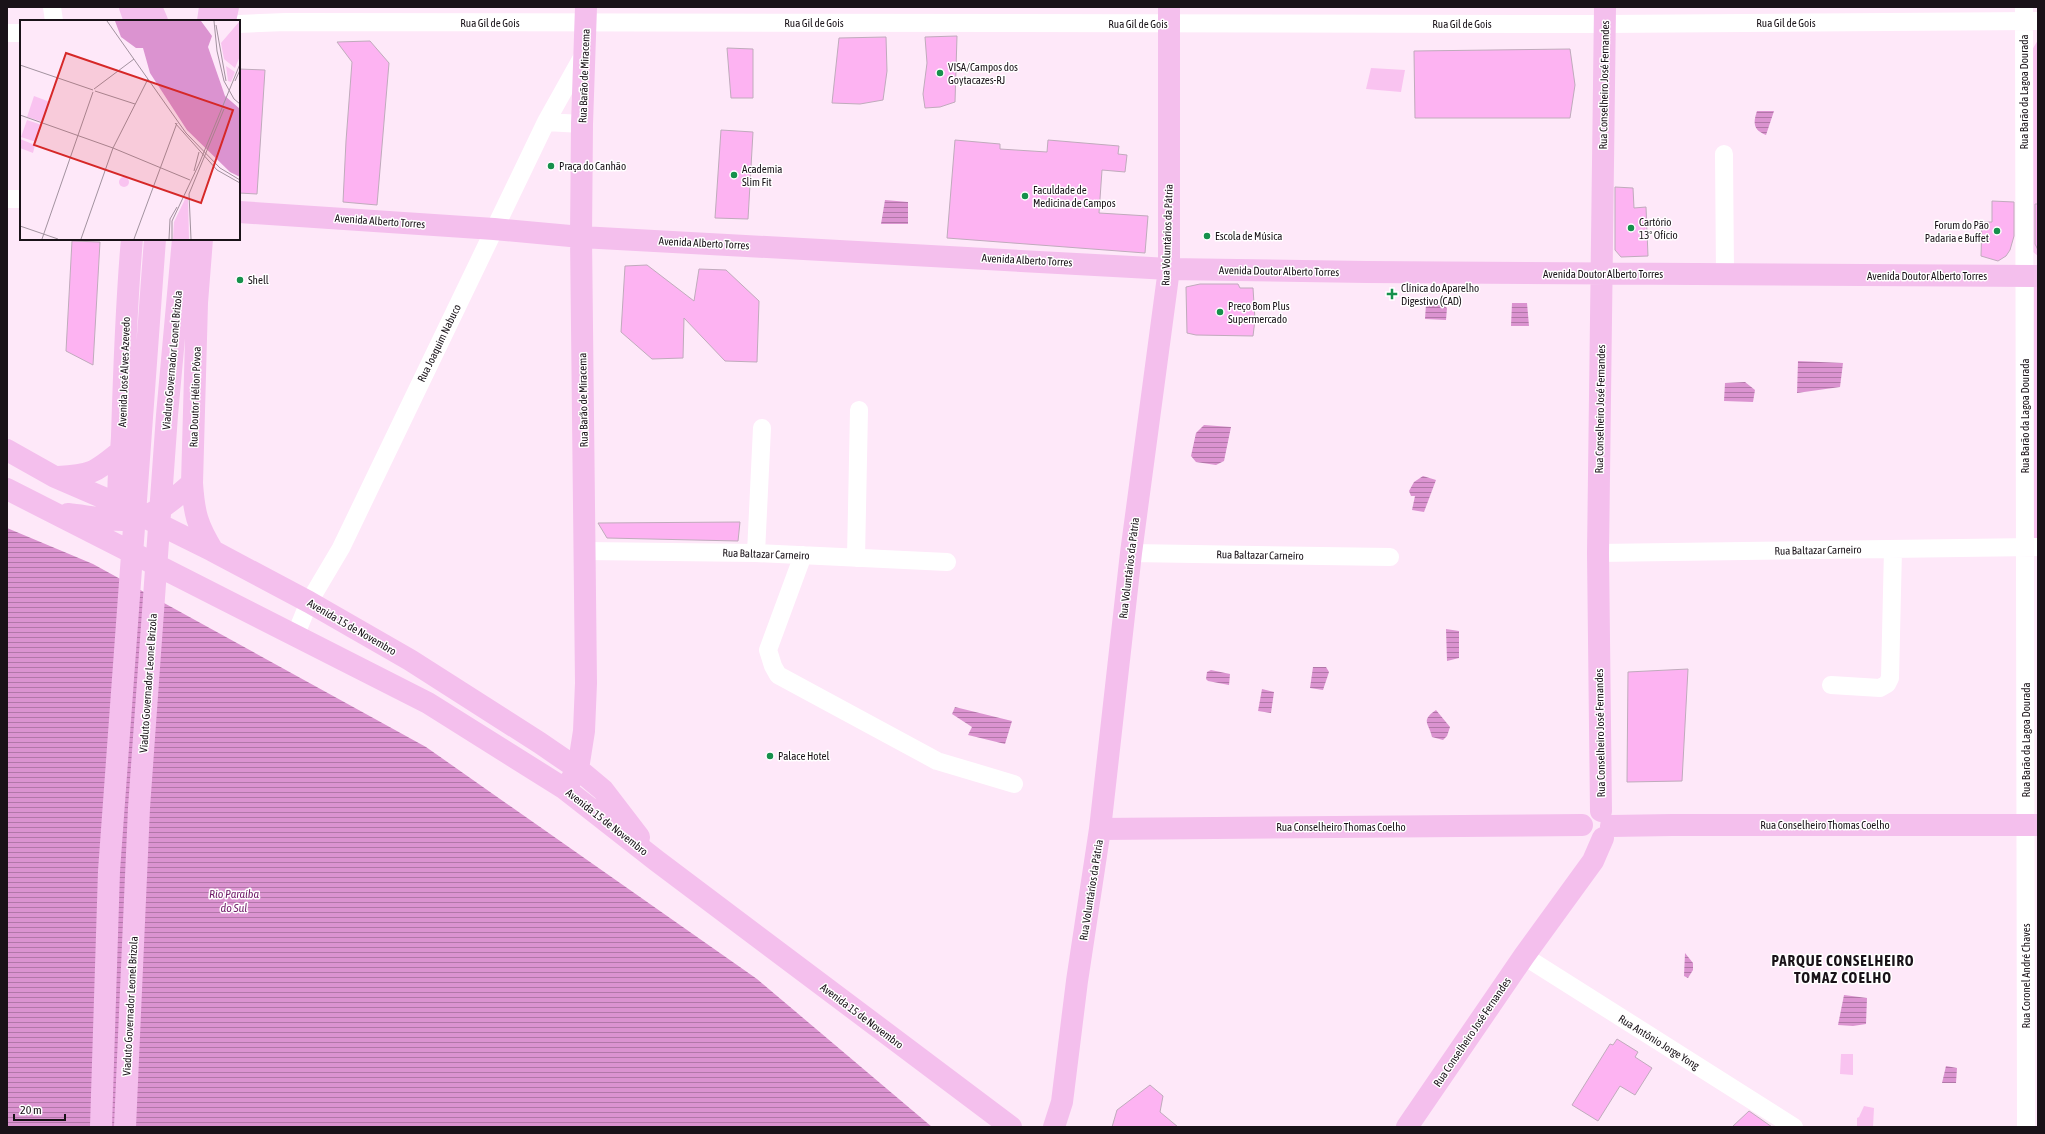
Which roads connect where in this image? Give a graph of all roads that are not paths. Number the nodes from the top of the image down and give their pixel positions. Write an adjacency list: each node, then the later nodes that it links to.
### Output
1 (52, 7): 11 (street)
2 (130, 7): 12 (main road)
3 (151, 7): 13 (main road)
4 (210, 7): 14 (main road)
5 (228, 7): 15 (main road)
6 (288, 14): 7 (street, Rua Gil de Gois); 16 (street, Rua Gil de Gois)
7 (586, 15): 8 (street, Rua Gil de Gois); 19 (main road, Rua Barão de Miracema)
8 (1169, 15): 9 (street, Rua Gil de Gois); 32 (main road, Rua Voluntários da Pátria)
9 (1605, 16): 10 (street, Rua Gil de Gois); 33 (main road, Rua Conselheiro José Fernandes)
10 (2029, 16): 35 (street, Rua Barão da Lagoa Dourada)
11 (54, 20)
12 (135, 20)
13 (157, 20)
14 (208, 20)
15 (225, 20)
16 (240, 24)
17 (20, 33): 18 (street)
18 (7, 34)
19 (584, 53): 20 (street, Rua Joaquim Nabuco); 21 (main road, Rua Barão de Miracema)
20 (546, 122): 21 (street); 26 (street, Rua Joaquim Nabuco)
21 (582, 124): 27 (main road, Rua Barão de Miracema)
22 (1724, 154): 34 (street)
23 (7, 199): 24 (street)
24 (20, 199)
25 (240, 212): 26 (main road, Avenida Alberto Torres)
26 (494, 228): 27 (main road, Avenida Alberto Torres); 61 (street, Rua Joaquim Nabuco)
27 (581, 237): 32 (main road, Avenida Alberto Torres); 52 (main road, Rua Barão de Miracema)
28 (132, 240): 36 (main road, Avenida José Alves Azevedo)
29 (155, 240): 72 (main road)
30 (183, 240): 73 (main road, Viaduto Governador Leonel Brizola)
31 (202, 240): 37 (main road, Rua Doutor Hélion Póvoa)
32 (1169, 269): 33 (main road, Avenida Doutor Alberto Torres); 54 (main road, Rua Voluntários da Pátria)
33 (1602, 274): 34 (main road, Avenida Doutor Alberto Torres); 55 (main road, Rua Conselheiro José Fernandes)
34 (1725, 274): 35 (main road, Avenida Doutor Alberto Torres)
35 (2031, 276): 49 (street, Rua Barão da Lagoa Dourada)
36 (127, 292): 37 (main road); 38 (main road, Avenida José Alves Azevedo)
37 (197, 303): 39 (main road, Rua Doutor Hélion Póvoa)
38 (124, 358): 39 (main road); 43 (main road, Avenida José Alves Azevedo)
39 (196, 368): 45 (main road, Rua Doutor Hélion Póvoa)
40 (859, 410): 58 (street)
41 (762, 428): 53 (street)
42 (7, 450): 44 (main road, Avenida 15 de Novembro)
43 (121, 451): 44 (main road); 48 (main road, Avenida José Alves Azevedo)
44 (54, 477): 48 (main road, Avenida 15 de Novembro)
45 (192, 483): 48 (main road); 51 (main road, Rua Doutor Hélion Póvoa)
46 (7, 489): 47 (main road, Avenida 15 de Novembro)
47 (54, 512): 48 (main road); 60 (main road, Avenida 15 de Novembro)
48 (129, 514): 51 (main road, Avenida 15 de Novembro); 60 (main road)
49 (2031, 547): 50 (street, Rua Baltazar Carneiro); 68 (street, Rua Barão da Lagoa Dourada)
50 (1893, 549): 55 (street, Rua Baltazar Carneiro); 63 (street)
51 (213, 551): 61 (main road, Avenida 15 de Novembro)
52 (585, 551): 53 (street, Rua Baltazar Carneiro); 64 (main road, Rua Barão de Miracema)
53 (756, 553): 56 (street, Rua Baltazar Carneiro)
54 (1131, 553): 57 (street, Rua Baltazar Carneiro); 69 (main road, Rua Voluntários da Pátria)
55 (1598, 553): 67 (main road, Rua Conselheiro José Fernandes)
56 (803, 555): 58 (street, Rua Baltazar Carneiro); 65 (street)
57 (1390, 557)
58 (856, 558): 59 (street, Rua Baltazar Carneiro)
59 (947, 562)
60 (172, 573): 62 (main road, Avenida 15 de Novembro)
61 (309, 602): 62 (street, Rua Joaquim Nabuco); 64 (main road, Avenida 15 de Novembro)
62 (296, 634): 66 (main road, Avenida 15 de Novembro)
63 (1831, 685)
64 (578, 769): 66 (main road, Rua Barão de Miracema); 70 (main road, Avenida 15 de Novembro)
65 (1014, 784)
66 (564, 789): 70 (main road, Avenida 15 de Novembro)
67 (1605, 825): 68 (main road, Rua Conselheiro Thomas Coelho); 69 (main road, Rua Conselheiro Thomas Coelho); 71 (main road, Rua Conselheiro José Fernandes)
68 (2032, 825): 78 (street, Rua Coronel André Chaves)
69 (1100, 829): 75 (main road, Rua Voluntários da Pátria)
70 (657, 861): 74 (main road, Avenida 15 de Novembro)
71 (1524, 956): 76 (main road, Rua Conselheiro José Fernandes); 77 (street, Rua Antônio Jorge Yong)
72 (101, 1127)
73 (124, 1127)
74 (1011, 1127)
75 (1054, 1127)
76 (1407, 1127)
77 (1794, 1127)
78 (2026, 1127)

